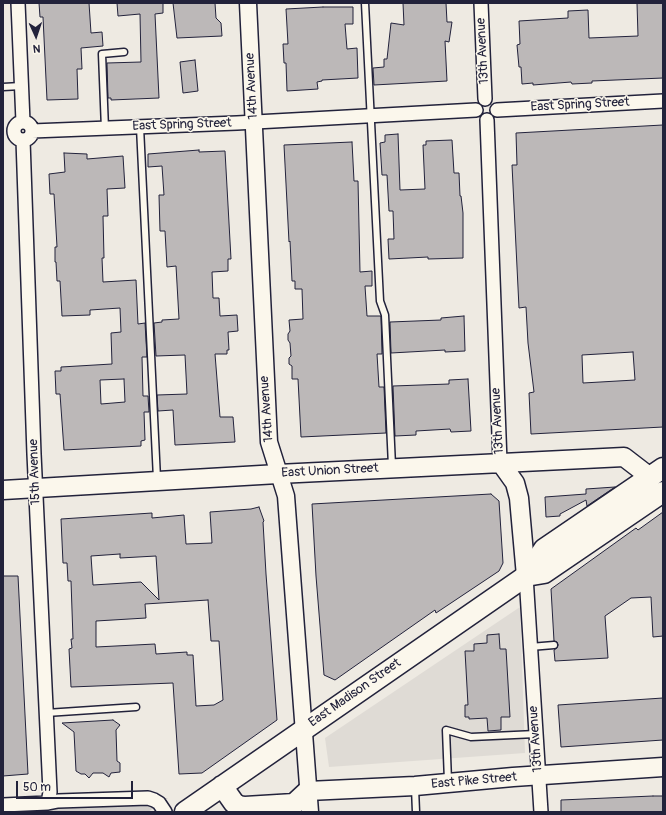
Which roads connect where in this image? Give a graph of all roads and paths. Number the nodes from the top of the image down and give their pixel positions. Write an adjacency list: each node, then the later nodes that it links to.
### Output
1 (18, 3): 6 (street)
2 (248, 3): 14 (street, 14th Avenue)
3 (365, 3): 12 (lane)
4 (481, 3): 8 (street, 13th Avenue)
5 (124, 52): 16 (lane)
6 (21, 86): 7 (lane); 17 (street)
7 (3, 87)
8 (485, 99): 10 (street); 11 (street)
9 (663, 101): 11 (street, East Spring Street)
10 (476, 110): 12 (street, East Spring Street); 13 (street)
11 (497, 110): 13 (street)
12 (371, 116): 14 (street, East Spring Street); 19 (lane)
13 (487, 120): 18 (street, 13th Avenue)
14 (253, 122): 15 (street, East Spring Street); 21 (street, 14th Avenue)
15 (140, 127): 16 (street, East Spring Street); 22 (lane)
16 (105, 129): 17 (street, East Spring Street)
17 (18, 134): 23 (street, 15th Avenue)
18 (500, 462): 19 (main road, East Union Street); 20 (main road, East Union Street); 26 (main road, 13th Avenue)
19 (392, 468): 21 (main road, East Union Street)
20 (656, 472): 26 (main road, East Madison Street)
21 (278, 474): 22 (main road, East Union Street); 31 (street, 14th Avenue)
22 (157, 482): 23 (main road, East Union Street)
23 (35, 488): 24 (main road, East Union Street); 30 (street, 15th Avenue)
24 (3, 490)
25 (663, 492): 26 (main road, East Madison Street)
26 (526, 576): 28 (street, 13th Avenue); 31 (main road, East Madison Street)
27 (554, 646): 28 (lane)
28 (530, 647): 32 (street, 13th Avenue)
29 (136, 707): 30 (lane)
30 (46, 713): 39 (street, 15th Avenue)
31 (304, 730): 36 (main road, East Madison Street); 38 (street, 14th Avenue)
32 (536, 734): 34 (street, 13th Avenue); 35 (lane)
33 (663, 767): 34 (main road, East Pike Street)
34 (539, 776): 35 (main road, East Pike Street); 45 (street, 13th Avenue)
35 (448, 783): 37 (main road, East Pike Street)
36 (222, 786): 38 (main road); 42 (main road, East Madison Street)
37 (414, 786): 38 (main road, East Pike Street); 44 (lane)
38 (308, 791): 43 (street, 14th Avenue)
39 (48, 803): 40 (street); 41 (street)
40 (5, 807)
41 (165, 812)
42 (185, 812)
43 (310, 812)
44 (416, 812)
45 (541, 812)

